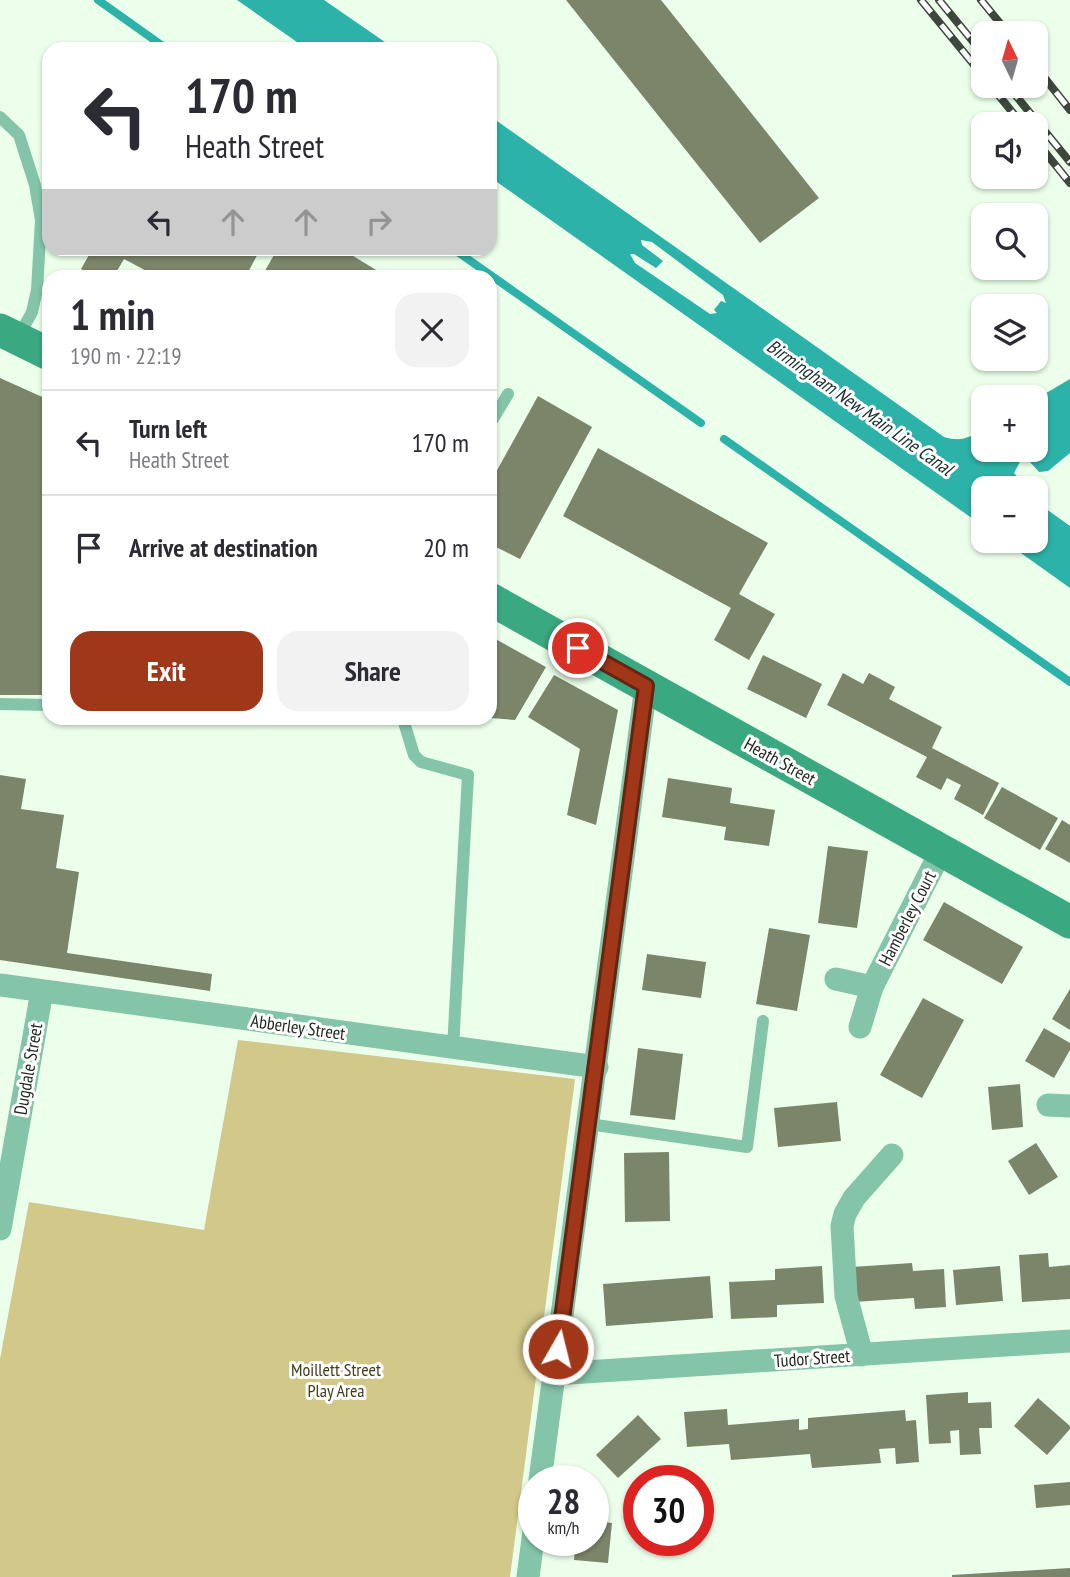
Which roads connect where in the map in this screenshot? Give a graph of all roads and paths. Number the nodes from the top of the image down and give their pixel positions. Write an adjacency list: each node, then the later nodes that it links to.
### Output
1 (0, 117): 2 (lane)
2 (9, 335): 3 (main road)
3 (42, 351)
4 (508, 394): 5 (lane)
5 (497, 412)
6 (497, 603): 7 (main road, Heath Street)
7 (646, 686): 11 (main road, Heath Street); 20 (street)
8 (0, 705): 9 (lane)
9 (42, 705)
10 (405, 725): 19 (lane)
11 (942, 849): 12 (main road, Heath Street); 15 (street, Hamberley Court)
12 (1070, 922)
13 (836, 979): 15 (street, Hamberley Court)
14 (0, 985): 16 (street, Abberley Street)
15 (872, 987): 18 (street, Hamberley Court)
16 (42, 991): 19 (street, Abberley Street); 23 (street, Dugdale Street)
17 (763, 1021): 21 (lane)
18 (860, 1027)
19 (453, 1048): 20 (street, Abberley Street)
20 (597, 1067): 21 (street)
21 (589, 1124): 26 (street)
22 (892, 1155): 25 (street)
23 (0, 1229)
24 (1070, 1341): 25 (street, Tudor Street)
25 (862, 1354): 26 (street, Tudor Street)
26 (554, 1374): 27 (street)
27 (542, 1465)
28 (531, 1556): 29 (street)
29 (528, 1577)

